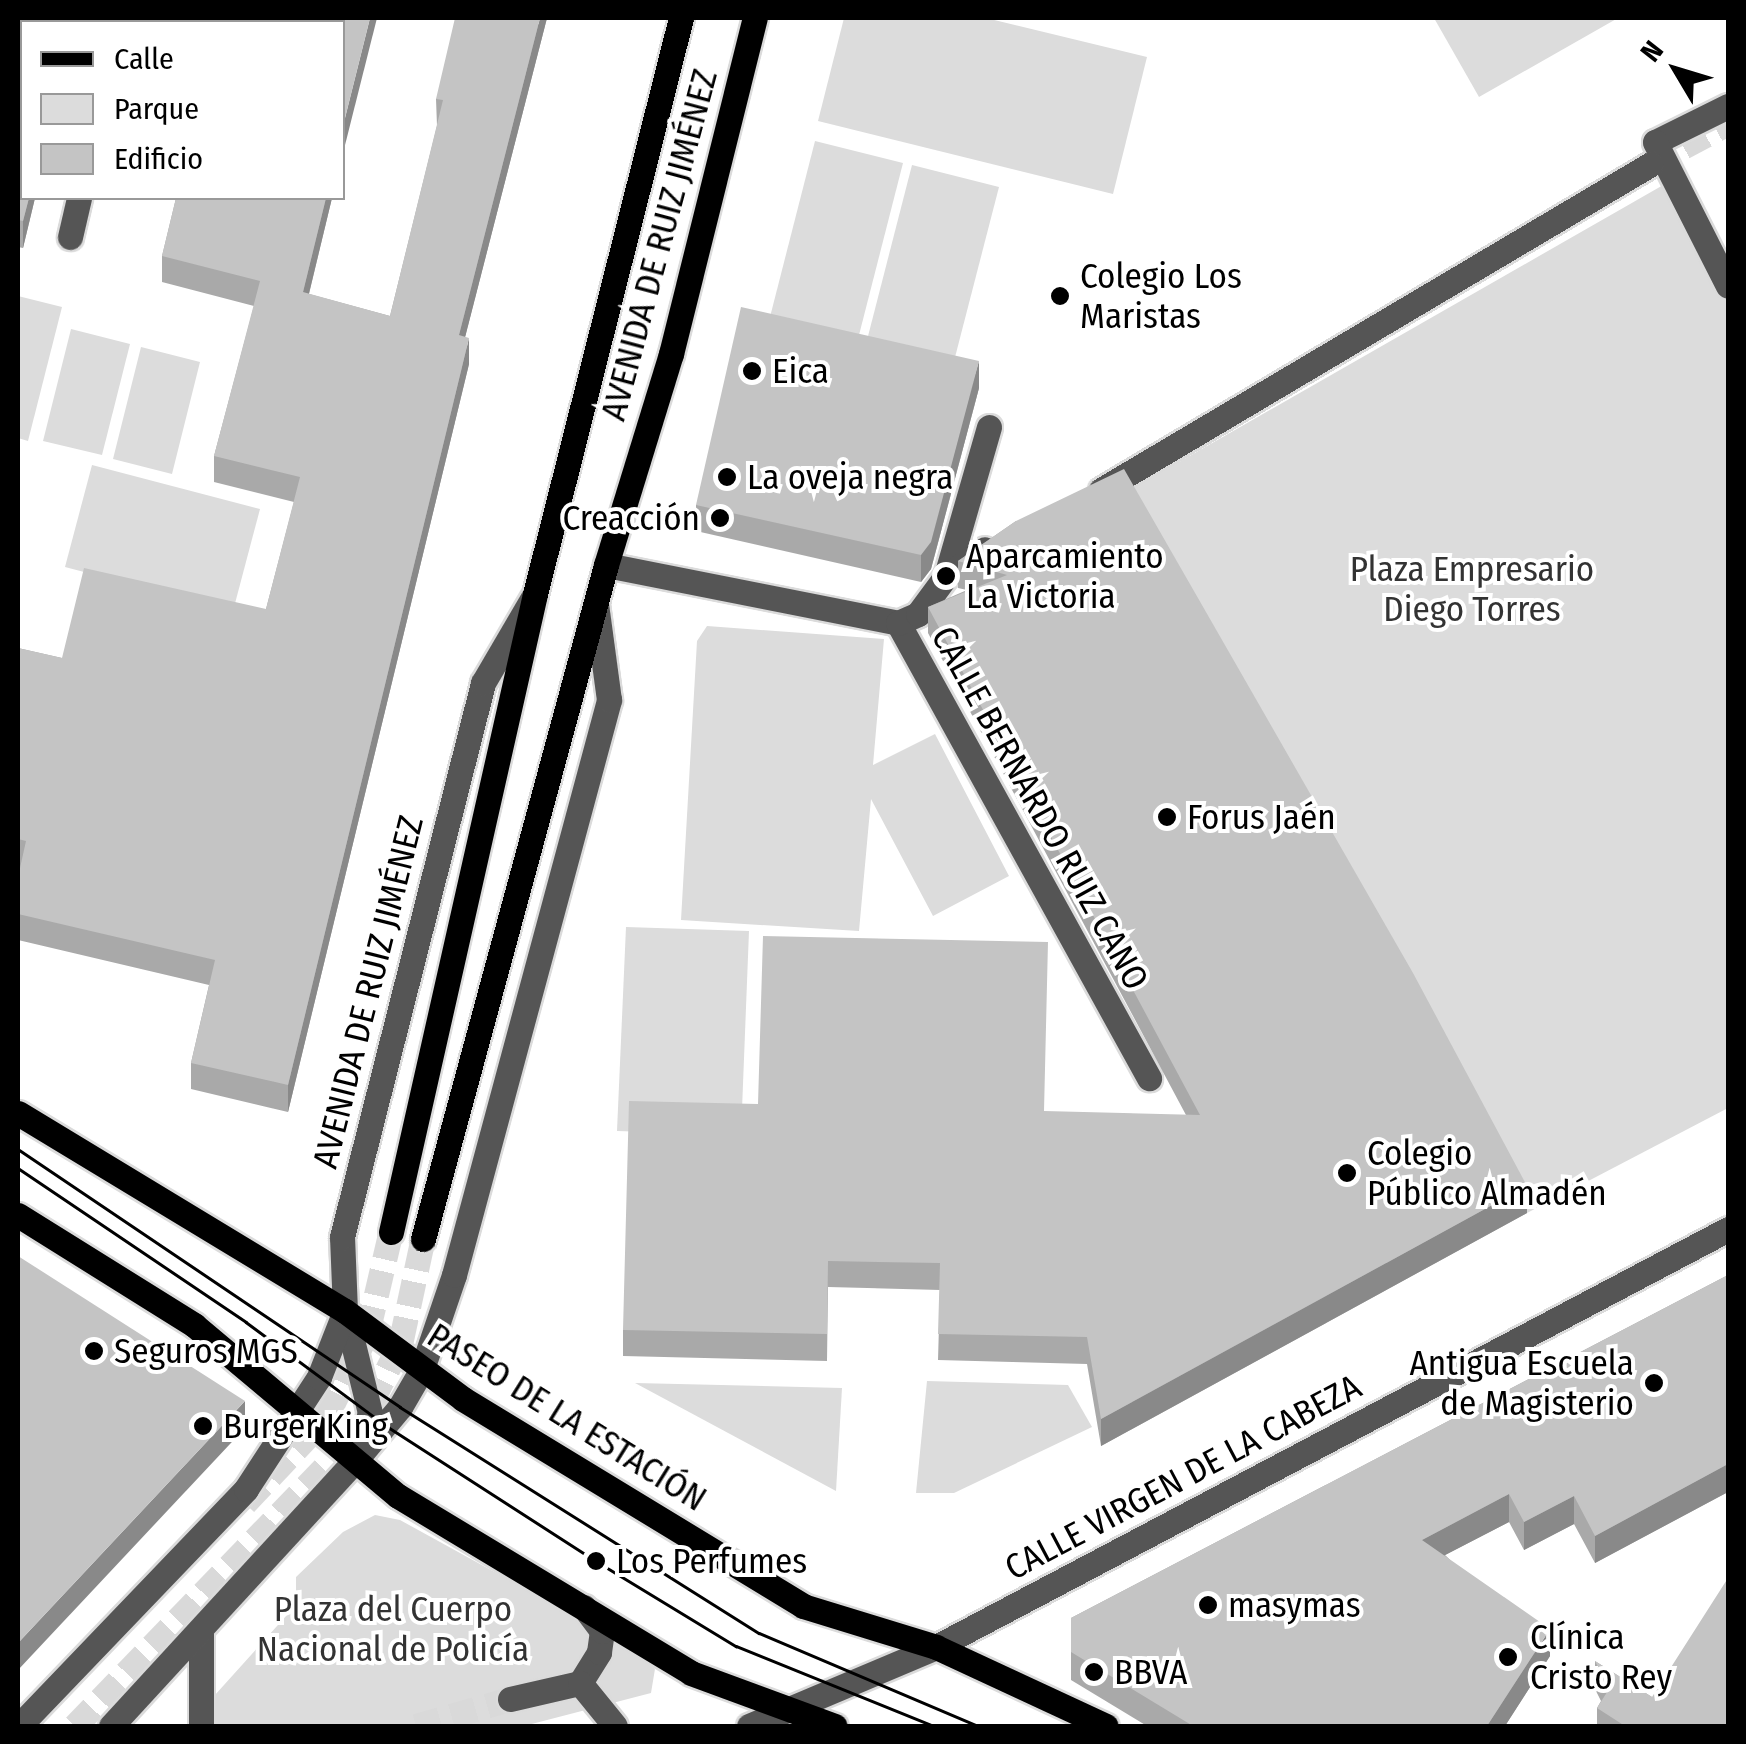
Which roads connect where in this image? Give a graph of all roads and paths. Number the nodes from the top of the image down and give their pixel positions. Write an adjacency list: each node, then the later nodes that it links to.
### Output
1 (682, 18): 13 (main road, AVENIDA DE RUIZ JIMÉNEZ)
2 (755, 18): 11 (main road, AVENIDA DE RUIZ JIMÉNEZ)
3 (1728, 106): 7 (street)
4 (1651, 164): 9 (street)
5 (79, 200): 6 (street)
6 (70, 237)
7 (1728, 286)
8 (989, 428): 12 (street)
9 (1077, 502)
10 (1009, 532): 12 (street)
11 (606, 565): 14 (main road, AVENIDA DE RUIZ JIMÉNEZ); 15 (street, CALLE BERNARDO RUIZ CANO)
12 (946, 576): 15 (street)
13 (534, 594): 20 (main road, AVENIDA DE RUIZ JIMÉNEZ); 22 (street, AVENIDA DE RUIZ JIMÉNEZ)
14 (596, 604): 21 (main road, AVENIDA DE RUIZ JIMÉNEZ); 23 (street, AVENIDA DE RUIZ JIMÉNEZ)
15 (898, 623): 16 (street, CALLE BERNARDO RUIZ CANO)
16 (1149, 1078)
17 (18, 1113): 22 (main road, PASEO DE LA ESTACIÓN)
18 (18, 1214): 24 (main road)
19 (1728, 1228): 28 (street, CALLE VIRGEN DE LA CABEZA)
20 (390, 1232)
21 (423, 1239)
22 (345, 1310): 23 (main road, PASEO DE LA ESTACIÓN); 24 (street, AVENIDA DE RUIZ JIMÉNEZ); 25 (street)
23 (422, 1369): 25 (street, AVENIDA DE RUIZ JIMÉNEZ); 28 (main road, PASEO DE LA ESTACIÓN)
24 (298, 1413): 25 (main road); 32 (street, AVENIDA DE RUIZ JIMÉNEZ)
25 (354, 1462): 26 (main road); 27 (street, AVENIDA DE RUIZ JIMÉNEZ)
26 (584, 1607): 29 (street); 31 (main road)
27 (201, 1632): 33 (street, AVENIDA DE RUIZ JIMÉNEZ); 34 (street)
28 (936, 1647): 31 (street, CALLE VIRGEN DE LA CABEZA); 38 (main road, PASEO DE LA ESTACIÓN)
29 (580, 1683): 30 (street); 35 (street)
30 (510, 1699)
31 (786, 1713): 36 (street, CALLE VIRGEN DE LA CABEZA); 37 (main road)
32 (19, 1726)
33 (112, 1726)
34 (201, 1726)
35 (615, 1726)
36 (749, 1726)
37 (835, 1726)
38 (1106, 1726)

